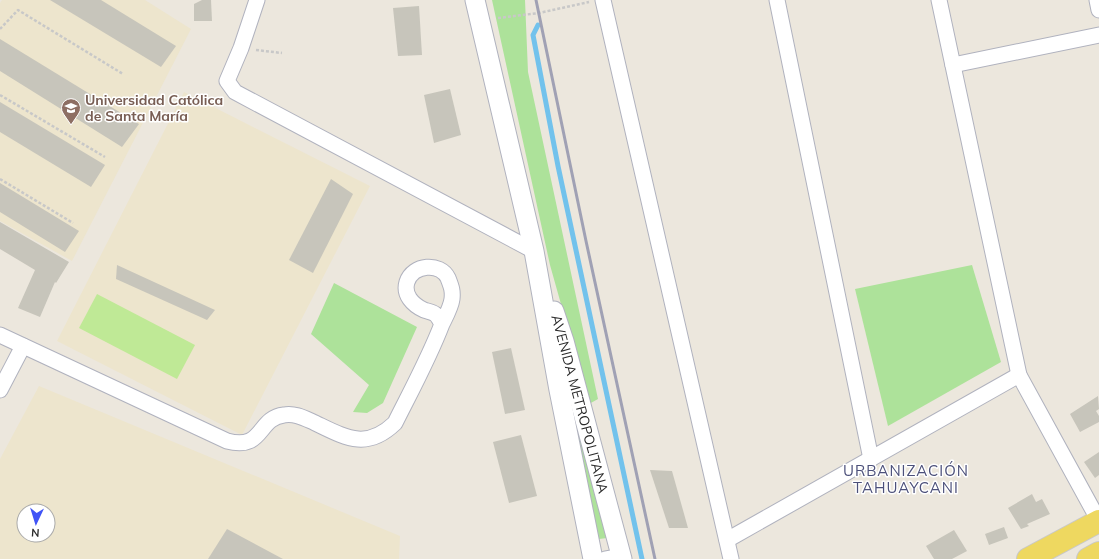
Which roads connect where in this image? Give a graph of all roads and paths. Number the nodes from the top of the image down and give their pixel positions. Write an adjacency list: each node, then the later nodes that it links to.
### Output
1 (257, 0): 11 (street)
2 (475, 0): 8 (street, AVENIDA METROPOLITANA)
3 (777, 0): 25 (street)
4 (939, 0): 13 (street)
5 (1097, 0): 7 (street)
6 (598, 1): 8 (path); 27 (street)
7 (1099, 10)
8 (479, 21): 19 (street, AVENIDA METROPOLITANA)
9 (0, 29): 14 (path)
10 (1099, 35): 13 (street)
11 (241, 48): 12 (path); 19 (street)
12 (282, 53)
13 (953, 65): 23 (street)
14 (124, 74)
15 (0, 95): 16 (path)
16 (105, 157)
17 (0, 179): 18 (path)
18 (73, 223)
19 (534, 251): 29 (street, AVENIDA METROPOLITANA); 30 (street, AVENIDA METROPOLITANA)
20 (442, 324): 22 (street)
21 (0, 336): 22 (street)
22 (23, 346): 24 (street)
23 (1019, 374): 25 (street); 26 (street)
24 (0, 390)
25 (871, 459): 27 (street)
26 (1099, 521): 32 (main road)
27 (727, 540): 31 (street)
28 (1099, 553): 33 (main road)
29 (616, 558)
30 (593, 559)
31 (730, 559)
32 (1028, 559)
33 (1088, 559)

